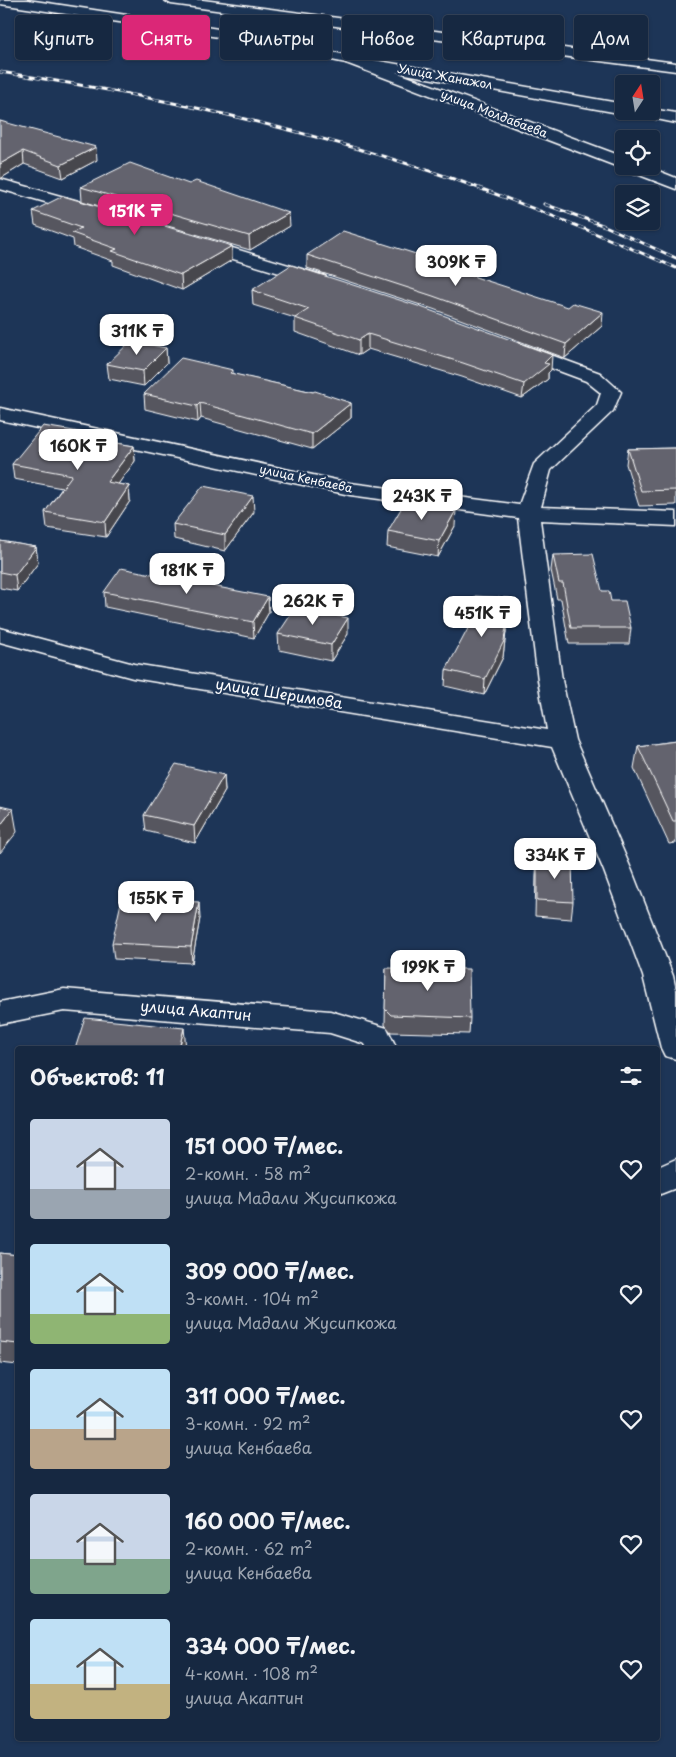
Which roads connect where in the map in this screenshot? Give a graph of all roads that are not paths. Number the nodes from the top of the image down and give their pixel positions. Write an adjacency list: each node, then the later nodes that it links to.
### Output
1 (0, 0): 5 (street, Улица Жанажол)
2 (171, 0): 3 (street)
3 (342, 22)
4 (433, 35): 7 (street)
5 (342, 58)
6 (351, 60): 8 (street, Улица Жанажол); 11 (street, улица Молдабаева)
7 (676, 67)
8 (615, 107)
9 (660, 115): 10 (street)
10 (676, 118)
11 (615, 160)
12 (654, 175): 14 (street)
13 (0, 184): 15 (street)
14 (676, 184)
15 (102, 214)
16 (176, 236): 17 (street)
17 (333, 285)
18 (500, 343): 20 (street)
19 (0, 414): 20 (street, улица Кенбаева)
20 (528, 513): 21 (street, улица Кенбаева); 23 (street)
21 (676, 519)
22 (0, 635): 23 (street, улица Шеримова)
23 (562, 740): 26 (street)
24 (0, 1013): 25 (street, улица Акаптин)
25 (381, 1046)
26 (676, 1048)
27 (676, 1172): 28 (street)
28 (660, 1181)

